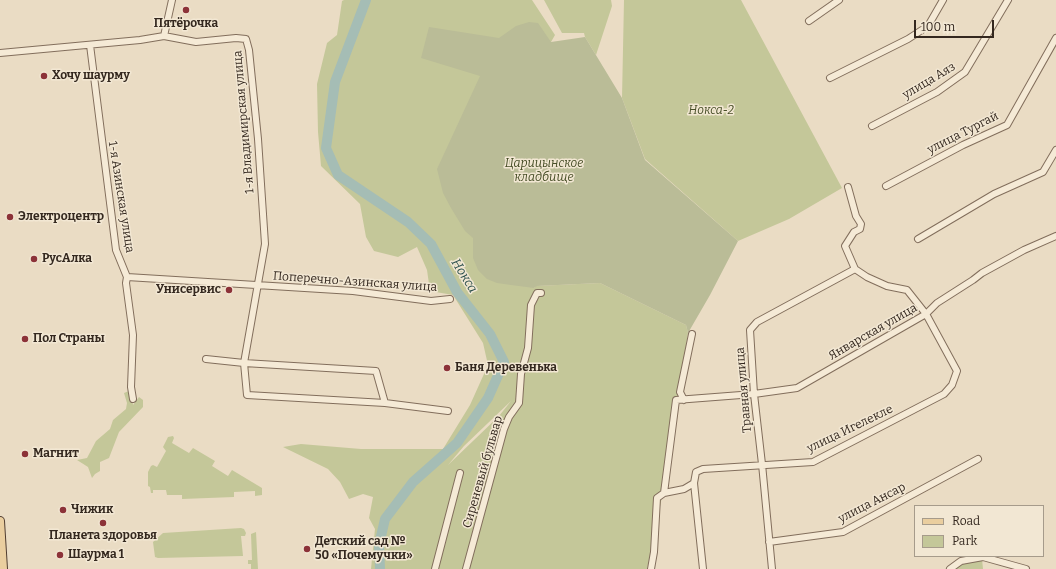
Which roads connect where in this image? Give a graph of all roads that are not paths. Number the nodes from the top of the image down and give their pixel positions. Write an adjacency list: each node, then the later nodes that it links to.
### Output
1 (172, 0): 6 (street)
2 (839, 0): 5 (street)
3 (943, 0): 10 (street)
4 (1008, 0): 11 (street, улица Аяз)
5 (809, 21)
6 (164, 36): 8 (street); 19 (street, 1-я Владимирская улица)
7 (1056, 38): 13 (street, улица Тургай)
8 (90, 44): 9 (street); 18 (street, 1-я Азинская улица)
9 (0, 53)
10 (830, 78)
11 (872, 126)
12 (1056, 150): 16 (street)
13 (886, 186)
14 (848, 187): 17 (street)
15 (1056, 236): 22 (street, Январская улица)
16 (918, 239)
17 (856, 269): 22 (street); 26 (street, Травная улица)
18 (127, 277): 19 (street, Поперечно-Азинская улица); 27 (street, 1-я Азинская улица)
19 (258, 286): 21 (street, Поперечно-Азинская улица); 25 (street, Поперечно-Азинская улица)
20 (541, 293): 42 (street, Сиреневый бульвар)
21 (450, 299)
22 (926, 314): 26 (street, Январская улица); 32 (street, улица Игелекле)
23 (692, 334): 28 (street)
24 (206, 359): 25 (street)
25 (244, 363): 29 (street); 29 (street, Поперечно-Азинская улица)
26 (754, 394): 28 (street, Январская улица); 32 (street, Травная улица)
27 (133, 399)
28 (684, 400): 35 (street, Январская улица)
29 (385, 403): 30 (street, Поперечно-Азинская улица)
30 (448, 411)
31 (978, 459): 37 (street, улица Ансар)
32 (762, 464): 34 (street, улица Игелекле); 37 (street, Травная улица)
33 (460, 473): 41 (street)
34 (694, 483): 35 (street); 44 (street)
35 (664, 493): 43 (street)
36 (0, 521): 40 (main road)
37 (768, 542): 45 (street, Травная улица)
38 (979, 557): 46 (street)
39 (986, 557): 47 (street)
40 (3, 569)
41 (436, 569)
42 (466, 569)
43 (651, 569)
44 (703, 569)
45 (772, 569)
46 (950, 569)
47 (1026, 569)

